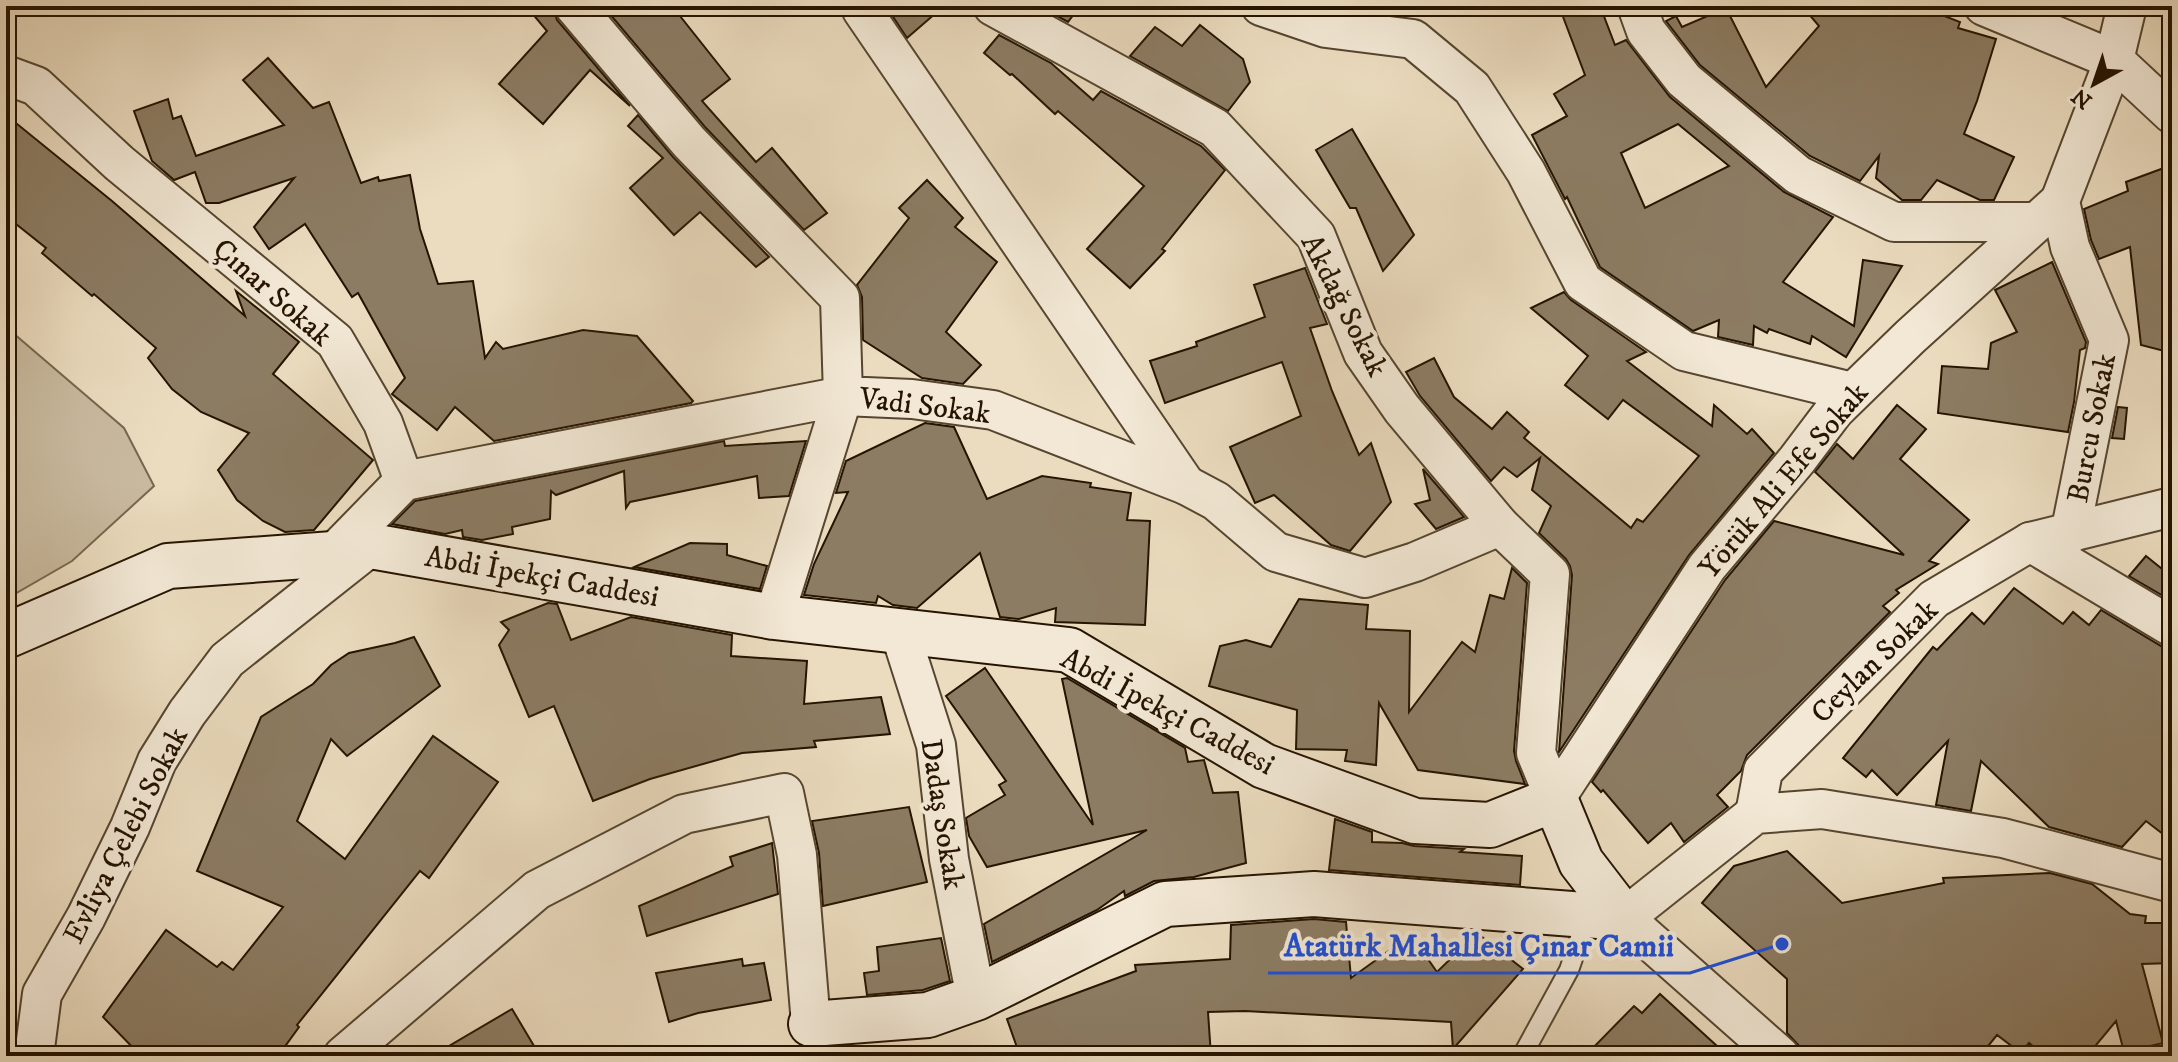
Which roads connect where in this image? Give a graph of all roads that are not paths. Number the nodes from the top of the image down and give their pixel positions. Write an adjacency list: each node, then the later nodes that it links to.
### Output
1 (574, 6): 13 (street, Vadi Sokak)
2 (993, 6): 17 (street, Akdağ Sokak)
3 (1261, 6): 12 (street)
4 (1637, 6): 11 (street)
5 (1984, 6): 8 (street)
6 (2127, 6): 8 (street)
7 (862, 10): 15 (street)
8 (2114, 60): 10 (street); 11 (street)
9 (6, 75): 14 (street, Çınar Sokak)
10 (2172, 114)
11 (2048, 212): 12 (street, Yörük Ali Efe Sokak); 18 (street, Burcu Sokak)
12 (1852, 392): 25 (street, Yörük Ali Efe Sokak)
13 (843, 396): 14 (street); 15 (street, Vadi Sokak); 21 (street)
14 (404, 481): 20 (street, Evliya Çelebi Sokak)
15 (1186, 485): 17 (street, Vadi Sokak)
16 (2172, 507): 18 (street, Ceylan Sokak)
17 (1500, 526): 25 (street, Akdağ Sokak)
18 (2070, 534): 19 (street, Ceylan Sokak)
19 (2030, 542): 22 (street); 26 (street, Ceylan Sokak)
20 (352, 550): 21 (street, Abdi İpekçi Caddesi); 24 (street, Abdi İpekçi Caddesi); 31 (street, Evliya Çelebi Sokak)
21 (774, 617): 23 (street, Abdi İpekçi Caddesi)
22 (2172, 627)
23 (900, 632): 25 (street, Abdi İpekçi Caddesi); 29 (street, Dadaş Sokak)
24 (6, 636)
25 (1555, 799): 28 (street)
26 (1755, 814): 27 (street); 28 (street)
27 (2172, 883)
28 (1606, 916): 29 (street); 33 (lane); 34 (street)
29 (976, 998): 30 (street)
30 (811, 1024): 32 (street)
31 (34, 1056)
32 (343, 1056)
33 (1522, 1056)
34 (1780, 1056)

